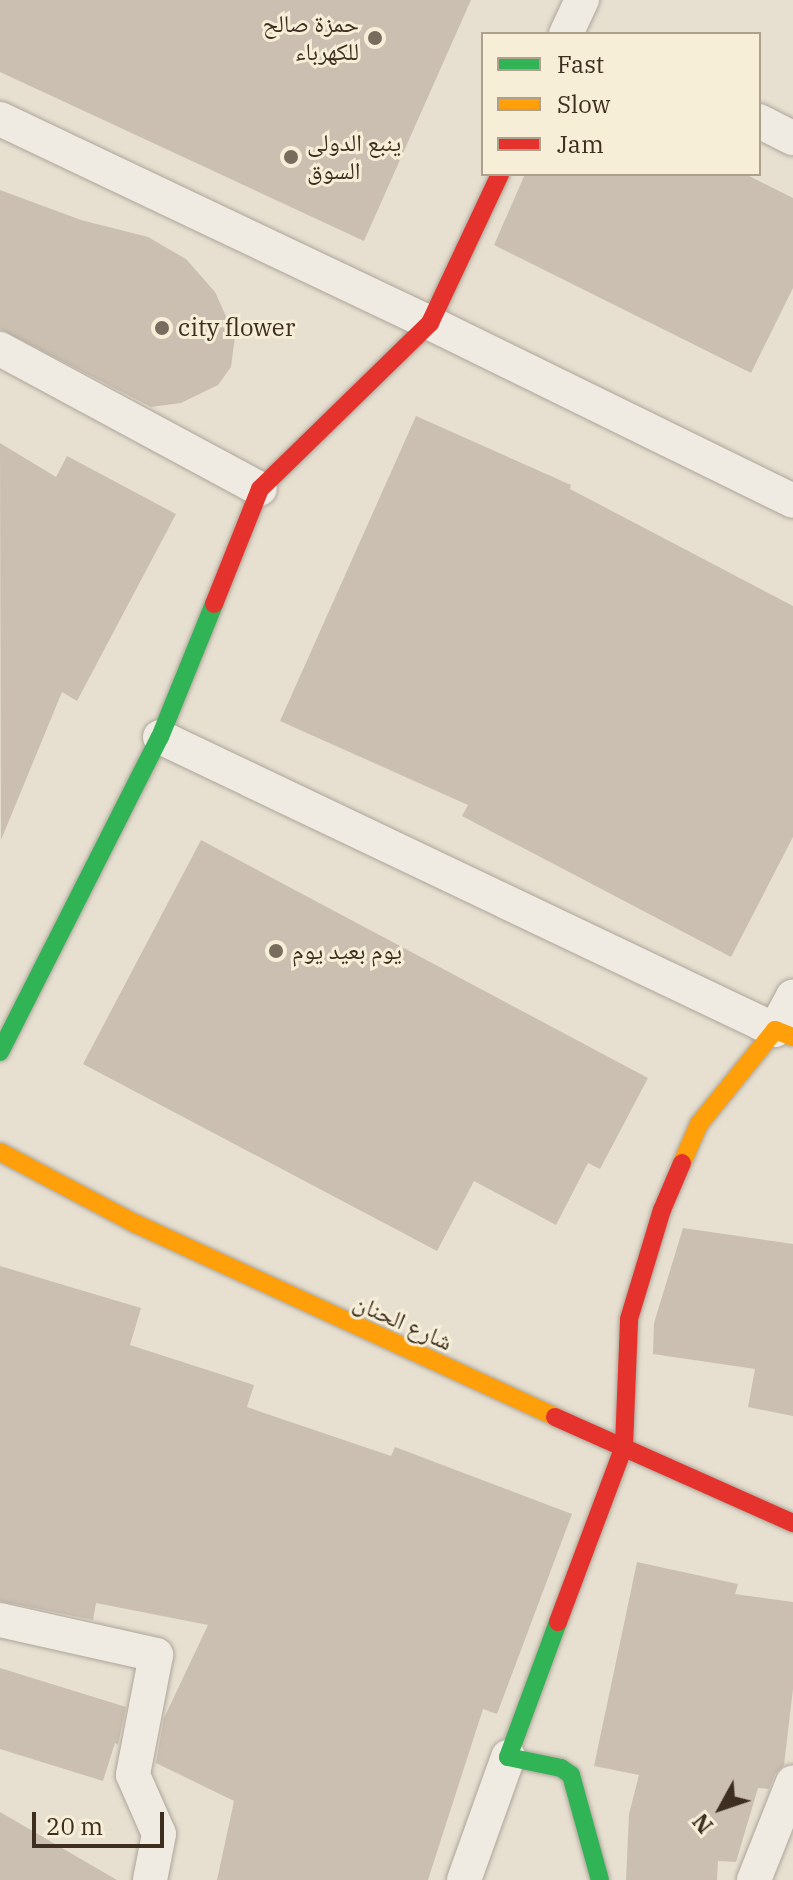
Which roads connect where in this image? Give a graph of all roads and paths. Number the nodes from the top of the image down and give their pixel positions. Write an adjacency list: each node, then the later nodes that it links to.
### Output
1 (0, 119): 5 (street)
2 (761, 122): 3 (street)
3 (793, 138)
4 (499, 176): 5 (street)
5 (430, 323): 7 (street); 8 (street)
6 (0, 349): 7 (street)
7 (260, 489): 9 (street)
8 (793, 501)
9 (160, 737): 11 (street); 12 (street)
10 (793, 996): 11 (street)
11 (784, 1034): 14 (street)
12 (0, 1052)
13 (0, 1152): 14 (street, شارع الحنان)
14 (624, 1446): 15 (street, شارع الحنان); 17 (street)
15 (793, 1523)
16 (0, 1620): 19 (street)
17 (508, 1757): 20 (street); 21 (street)
18 (793, 1782): 22 (street)
19 (150, 1880)
20 (464, 1880)
21 (600, 1880)
22 (754, 1880)

